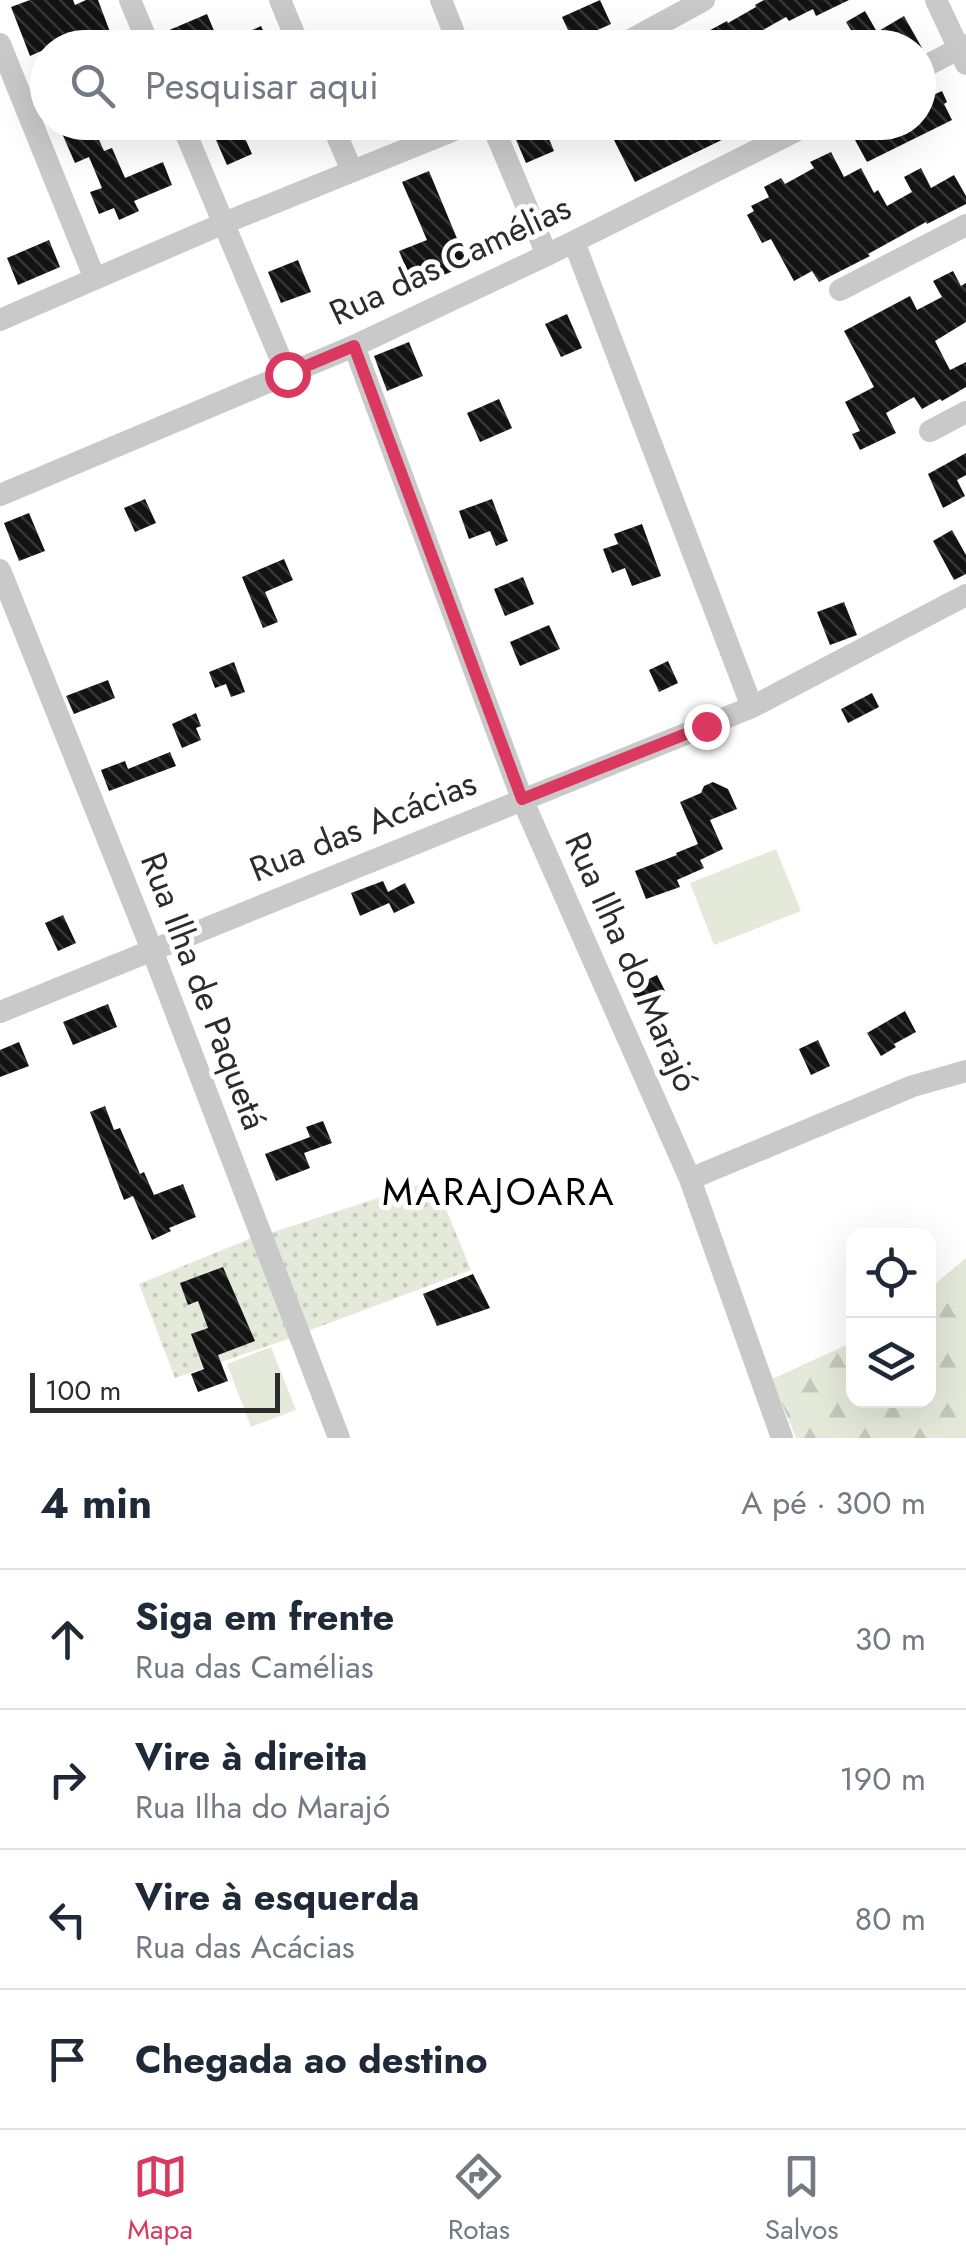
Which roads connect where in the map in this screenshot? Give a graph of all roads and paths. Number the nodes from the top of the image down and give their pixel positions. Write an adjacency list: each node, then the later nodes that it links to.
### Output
1 (130, 0): 6 (street)
2 (280, 0): 7 (street)
3 (441, 0): 8 (street)
4 (704, 0): 9 (street)
5 (936, 0): 11 (street)
6 (142, 30)
7 (292, 30)
8 (453, 30)
9 (649, 30)
10 (0, 44): 13 (street)
11 (963, 53): 12 (street)
12 (936, 63)
13 (30, 119)
14 (39, 140): 25 (street)
15 (187, 140): 21 (street)
16 (339, 140): 20 (street)
17 (429, 140): 20 (street)
18 (499, 140): 24 (street)
19 (778, 140): 23 (street, Rua das Camélias)
20 (352, 171): 21 (street)
21 (222, 224): 25 (street); 29 (street)
22 (966, 225): 26 (street)
23 (574, 242): 24 (street, Rua das Camélias); 35 (street)
24 (546, 255): 28 (street, Rua das Camélias)
25 (94, 278): 27 (street)
26 (840, 290)
27 (0, 320)
28 (354, 346): 29 (street, Rua das Camélias); 36 (street, Rua Ilha do Marajó)
29 (287, 374): 32 (street, Rua das Camélias)
30 (966, 412): 31 (street)
31 (930, 431)
32 (0, 495)
33 (0, 570): 37 (street, Rua Ilha de Paquetá)
34 (966, 595): 35 (street, Rua das Acácias)
35 (752, 706): 36 (street, Rua das Acácias)
36 (522, 799): 37 (street, Rua das Acácias); 40 (street, Rua Ilha do Marajó)
37 (152, 950): 38 (street, Rua das Acácias); 41 (street, Rua Ilha de Paquetá)
38 (0, 1012)
39 (966, 1071): 40 (street)
40 (690, 1179): 42 (street, Rua Ilha do Marajó)
41 (339, 1438)
42 (782, 1438)

